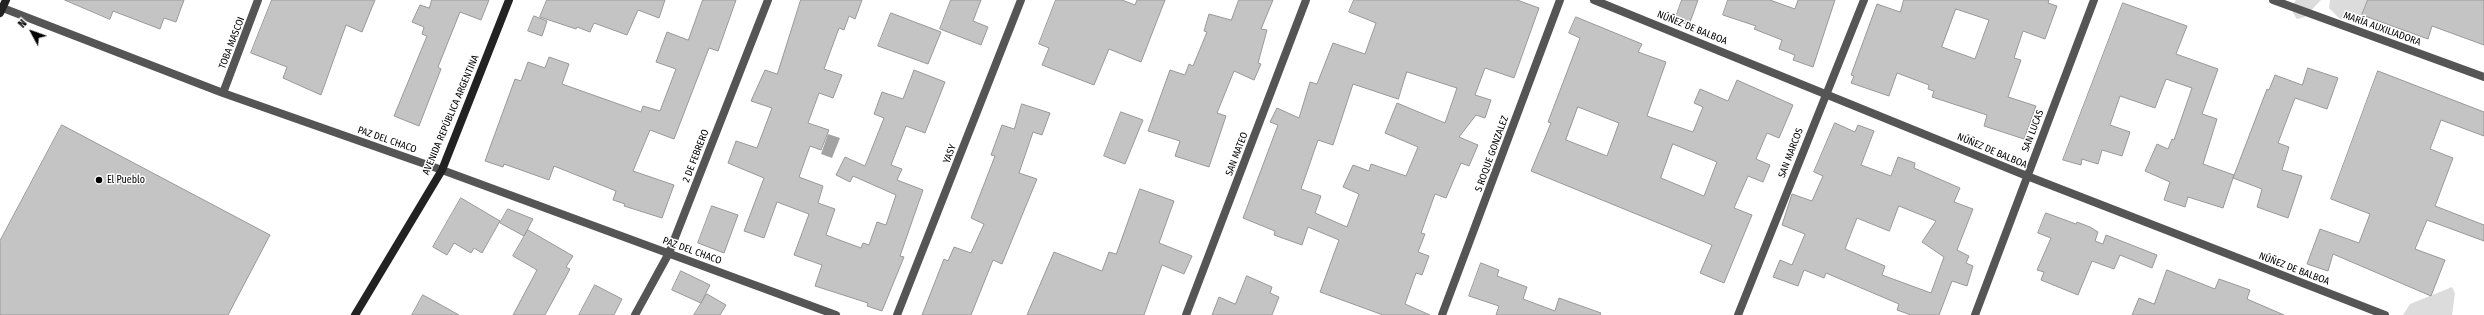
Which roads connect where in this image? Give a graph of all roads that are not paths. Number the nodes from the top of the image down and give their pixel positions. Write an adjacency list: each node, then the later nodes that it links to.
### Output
1 (258, 0): 13 (street, TOBA MASCOI)
2 (509, 0): 15 (main road, AVENIDA REPÚBLICA ARGENTINA)
3 (768, 0): 17 (street, 2 DE FEBRERO)
4 (1021, 0): 21 (street, YASY)
5 (1306, 0): 22 (street, SAN MATEO)
6 (1560, 0): 23 (street, S ROQUE GONZALEZ)
7 (1594, 0): 14 (street, NÚÑEZ DE BALBOA)
8 (1864, 0): 14 (street, SAN MARCOS)
9 (2094, 0): 16 (street, SAN LUCAS)
10 (2273, 0): 12 (street, MARÍA AUXILIADORA)
11 (2, 7): 13 (street, PAZ DEL CHACO)
12 (2484, 77)
13 (223, 93): 15 (street, PAZ DEL CHACO)
14 (1826, 93): 16 (street, NÚÑEZ DE BALBOA); 24 (street, SAN MARCOS)
15 (442, 170): 17 (street, PAZ DEL CHACO); 18 (main road, AVENIDA REPÚBLICA ARGENTINA)
16 (2026, 176): 25 (street, SAN LUCAS); 26 (street, NÚÑEZ DE BALBOA)
17 (669, 253): 19 (street, 2 DE FEBRERO); 20 (street, PAZ DEL CHACO)
18 (355, 315)
19 (635, 315)
20 (836, 315)
21 (897, 315)
22 (1186, 315)
23 (1442, 315)
24 (1738, 315)
25 (1975, 315)
26 (2385, 315)

